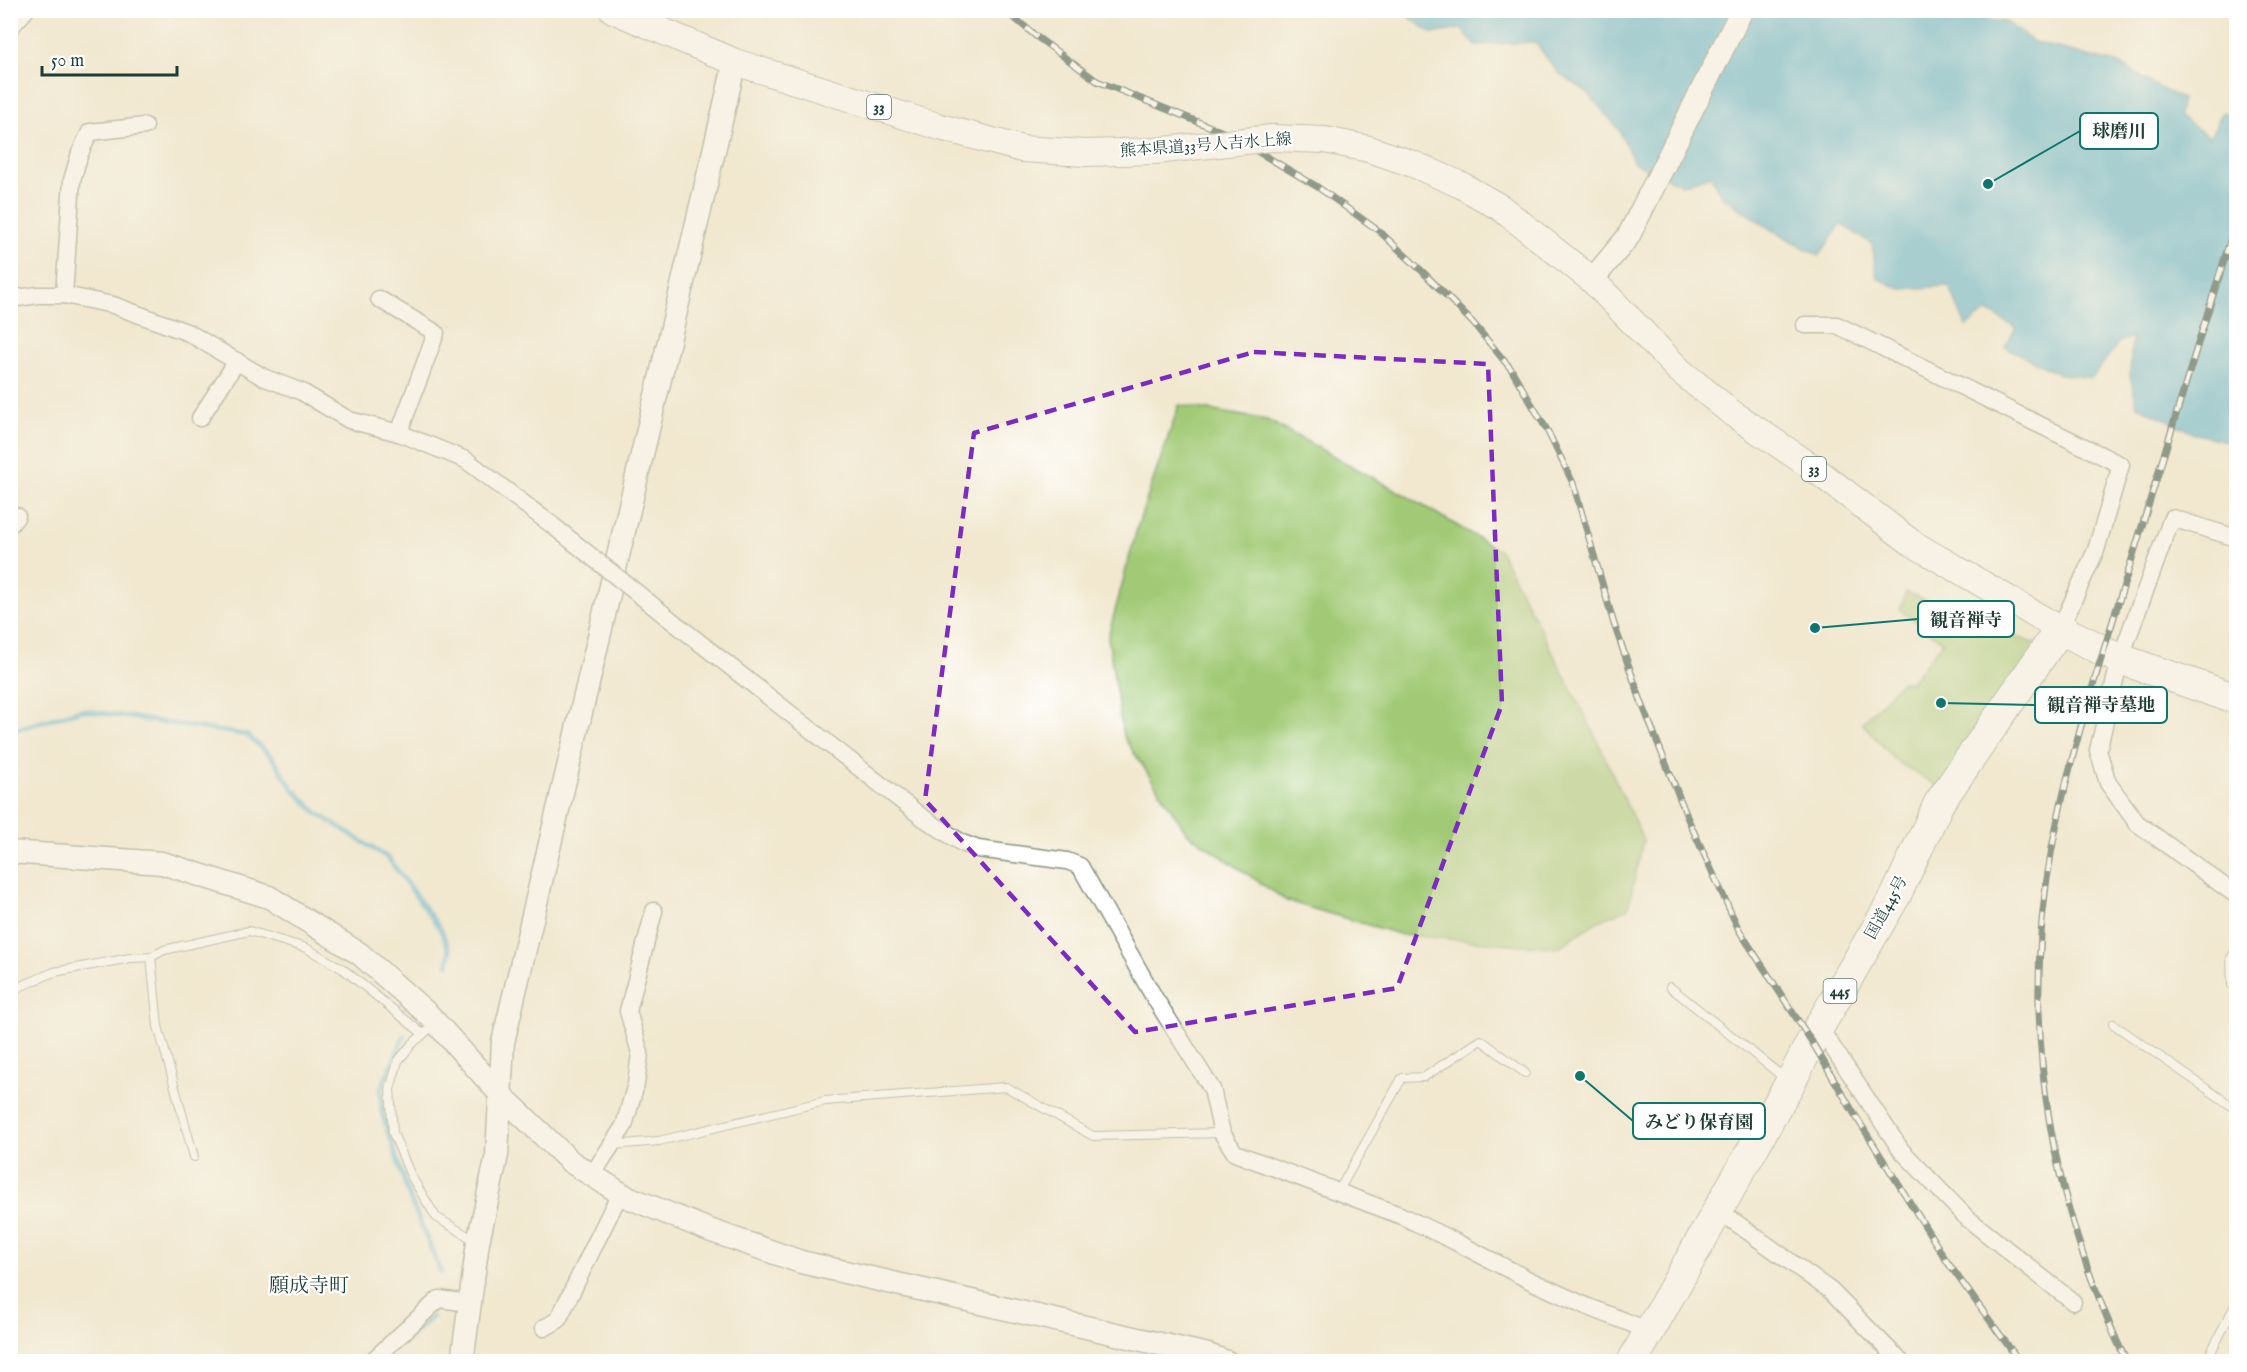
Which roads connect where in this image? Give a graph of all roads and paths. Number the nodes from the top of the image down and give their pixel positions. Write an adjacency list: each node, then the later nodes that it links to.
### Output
1 (26, 10): 4 (street)
2 (613, 10): 5 (main road, 熊本県道33号人吉水上線 / 33)
3 (1742, 10): 7 (street)
4 (10, 28)
5 (735, 62): 7 (main road, 熊本県道33号人吉水上線 / 33, bridge); 32 (street)
6 (145, 126): 8 (street)
7 (1592, 280): 16 (main road, 熊本県道33号人吉水上線 / 33)
8 (64, 295): 9 (street); 12 (street)
9 (10, 299)
10 (380, 299): 14 (street)
11 (1805, 325): 16 (street)
12 (237, 361): 13 (street); 14 (street)
13 (200, 418)
14 (399, 433): 34 (street, bridge)
15 (2236, 538): 17 (street)
16 (2060, 628): 17 (highway); 28 (highway, 国道445号 / 445)
17 (2120, 659): 18 (highway); 20 (street)
18 (2236, 699)
19 (10, 852): 29 (street)
20 (2236, 895)
21 (654, 911): 35 (street)
22 (2236, 951): 24 (lane)
23 (151, 957): 26 (lane); 29 (lane); 36 (lane)
24 (2232, 985)
25 (1670, 987): 31 (lane)
26 (10, 991)
27 (2113, 1024): 33 (lane)
28 (1819, 1027): 31 (highway, 国道445号 / 445); 42 (street)
29 (430, 1029): 32 (street); 41 (lane)
30 (1525, 1073): 38 (lane)
31 (1790, 1083): 40 (highway, 国道445号 / 445)
32 (501, 1095): 37 (street); 41 (street)
33 (2236, 1109)
34 (1222, 1133): 35 (lane); 38 (street)
35 (611, 1146): 37 (street)
36 (194, 1157)
37 (592, 1175): 39 (street)
38 (1338, 1192): 46 (street)
39 (620, 1193): 45 (street); 49 (street)
40 (1718, 1210): 46 (highway, 国道445号 / 445); 51 (street)
41 (478, 1242): 43 (street)
42 (2073, 1302)
43 (469, 1303): 47 (street); 48 (street)
44 (2236, 1304): 52 (lane)
45 (544, 1328)
46 (1650, 1331): 50 (highway, 国道445号 / 445)
47 (371, 1362)
48 (462, 1362)
49 (1227, 1362)
50 (1632, 1362)
51 (1901, 1362)
52 (2206, 1362)

